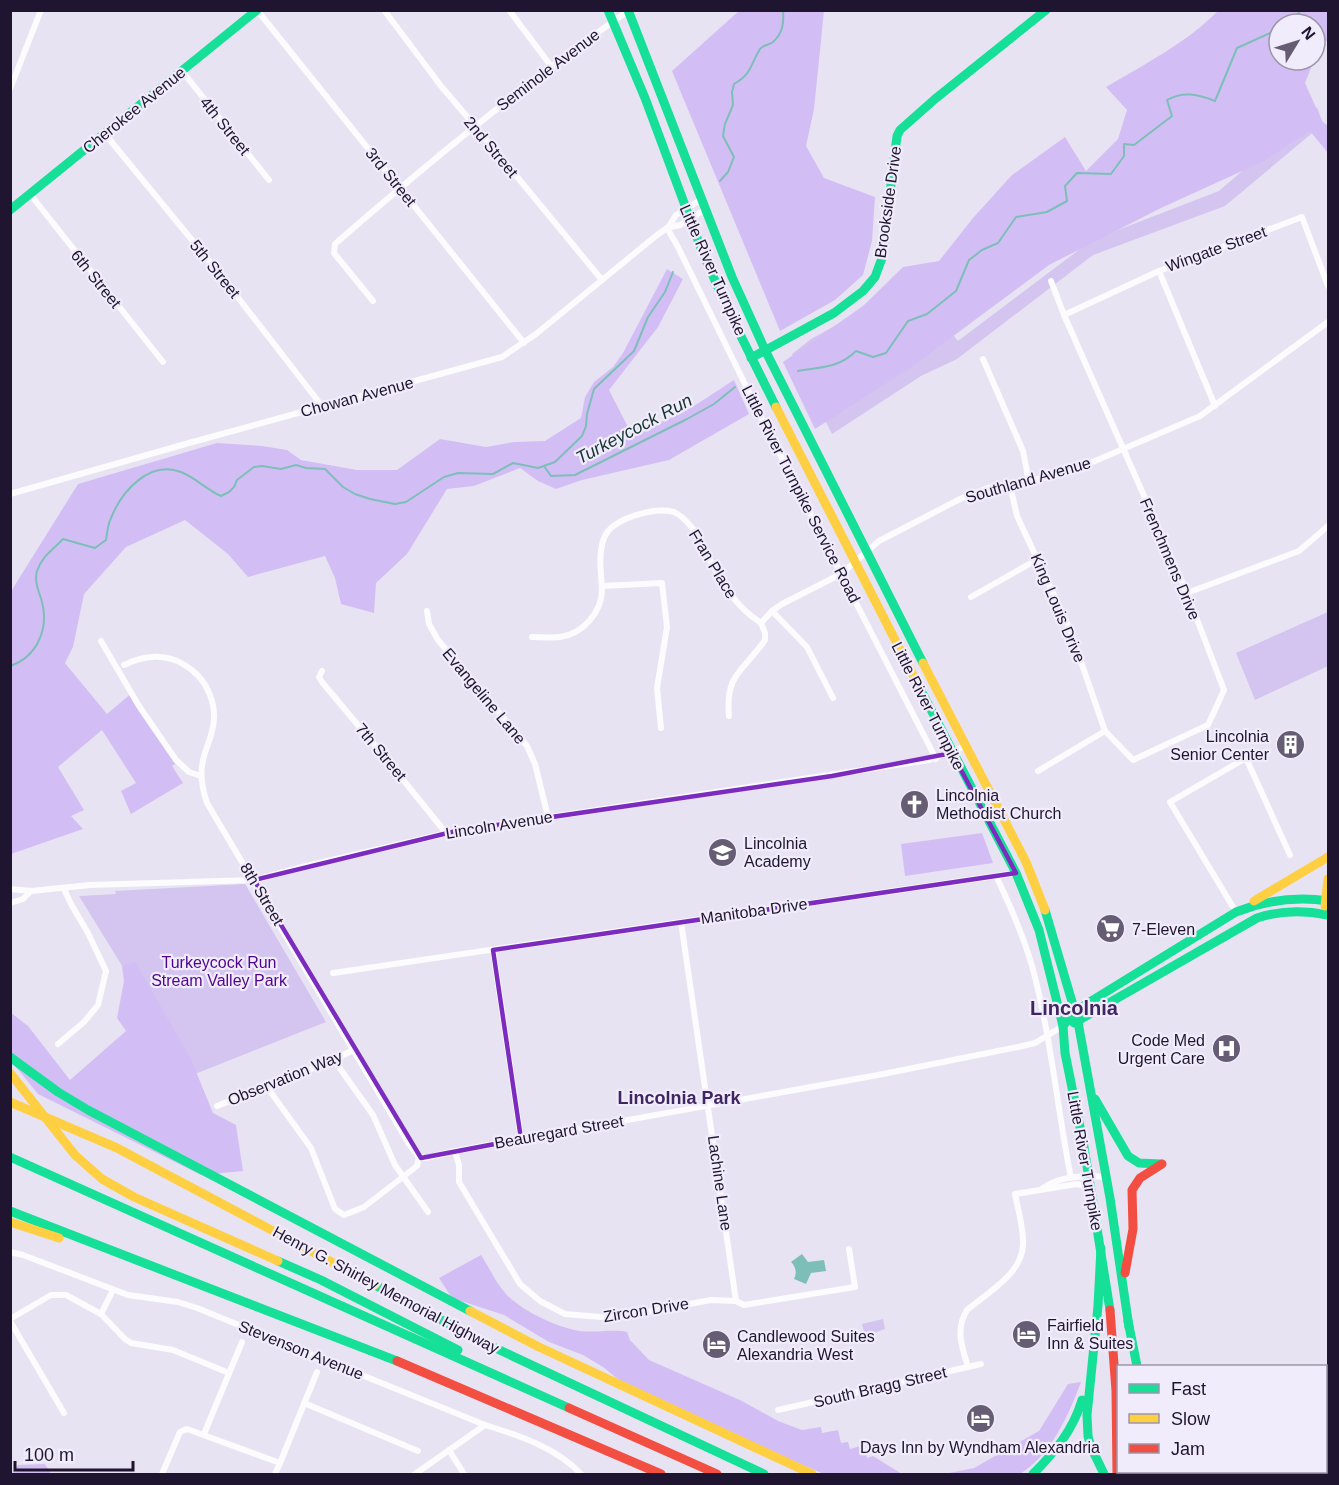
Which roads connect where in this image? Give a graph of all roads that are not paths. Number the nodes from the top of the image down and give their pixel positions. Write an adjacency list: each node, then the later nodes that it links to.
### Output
1 (40, 10): 11 (street)
2 (257, 10): 10 (main road, Cherokee Avenue); 15 (street, 3rd Street)
3 (384, 10): 12 (street, 2nd Street)
4 (509, 10): 9 (street)
5 (608, 10): 8 (main road, Little River Turnpike)
6 (1046, 10): 29 (main road, Brookside Drive)
7 (628, 11): 8 (street, Seminole Avenue); 17 (main road, Little River Turnpike)
8 (613, 21): 9 (street, Seminole Avenue); 19 (main road, Little River Turnpike)
9 (551, 66): 12 (street, Seminole Avenue)
10 (182, 71): 13 (main road, Cherokee Avenue); 14 (street, 4th Street)
11 (10, 89)
12 (475, 127): 15 (street, Seminole Avenue); 22 (street, 2nd Street)
13 (105, 134): 16 (main road, Cherokee Avenue); 33 (street, 5th Street)
14 (269, 180)
15 (400, 188): 25 (street, Seminole Avenue); 28 (street, 3rd Street)
16 (30, 194): 18 (main road, Cherokee Avenue); 32 (street, 6th Street)
17 (704, 204): 19 (street, Chowan Avenue); 29 (main road, Little River Turnpike)
18 (10, 210)
19 (687, 214): 20 (street, Chowan Avenue); 20 (street, Chowan Avenue); 30 (main road, Little River Turnpike)
20 (668, 228): 22 (street, Chowan Avenue); 43 (street, Little River Turnpike Service Road)
21 (1159, 271): 24 (street, Wingate Street); 26 (street, Wingate Street); 34 (street)
22 (602, 280): 28 (street, Chowan Avenue)
23 (1052, 280): 26 (street, Frenchmens Drive)
24 (1329, 286)
25 (373, 301)
26 (1064, 315): 35 (street, Frenchmens Drive)
27 (1329, 322): 34 (street, Southland Avenue)
28 (524, 343): 33 (street, Chowan Avenue)
29 (765, 350): 30 (main road, Brookside Drive); 40 (main road, Little River Turnpike)
30 (751, 358): 42 (main road, Little River Turnpike)
31 (983, 359): 36 (street)
32 (163, 362)
33 (322, 406): 38 (street, Chowan Avenue)
34 (1215, 406): 35 (street, Southland Avenue)
35 (1123, 450): 36 (street, Southland Avenue); 45 (street, Frenchmens Drive)
36 (1029, 482): 37 (street, Southland Avenue)
37 (1010, 485): 40 (street, Southland Avenue); 41 (street, King Louis Drive)
38 (12, 492)
39 (1329, 526): 45 (street)
40 (865, 551): 42 (street, Southland Avenue); 58 (main road, Little River Turnpike)
41 (1038, 559): 46 (street); 57 (street, King Louis Drive)
42 (855, 563): 43 (street, Southland Avenue); 59 (main road, Little River Turnpike)
43 (841, 574): 48 (street, Southland Avenue); 60 (street, Little River Turnpike Service Road)
44 (602, 586): 49 (street, Fran Place); 50 (street, Fran Place); 56 (street)
45 (1187, 593): 57 (street, Frenchmens Drive)
46 (971, 597)
47 (427, 611): 63 (street, Evangeline Lane)
48 (772, 611): 49 (street, Southland Avenue); 54 (street)
49 (761, 623): 55 (street)
50 (532, 637)
51 (101, 641): 62 (street)
52 (124, 665): 62 (street)
53 (322, 671): 64 (street, 7th Street)
54 (833, 698)
55 (729, 716)
56 (661, 728)
57 (1105, 731): 61 (street)
58 (967, 746): 59 (street, Lincoln Avenue); 81 (main road, Little River Turnpike)
59 (952, 753): 60 (street, Lincoln Avenue); 67 (main road, Little River Turnpike)
60 (936, 759): 63 (street, Lincoln Avenue)
61 (1038, 771)
62 (201, 776): 70 (street, 8th Street)
63 (548, 817): 64 (street, Lincoln Avenue)
64 (446, 833): 70 (street, Lincoln Avenue)
65 (1290, 855): 76 (street)
66 (1329, 857): 76 (main road)
67 (1016, 873): 68 (street, Manitoba Drive); 83 (main road, Little River Turnpike)
68 (996, 876): 78 (street, Manitoba Drive); 84 (street)
69 (1329, 879): 74 (main road)
70 (255, 880): 72 (street, Lincoln Avenue); 86 (street, 8th Street)
71 (10, 889): 73 (street, Lincoln Avenue)
72 (64, 889): 73 (street, Lincoln Avenue); 85 (street)
73 (31, 891): 75 (street, Lincoln Avenue)
74 (1327, 901): 76 (main road); 77 (main road)
75 (10, 903)
76 (1236, 912): 81 (main road, Beauregard Street)
77 (1326, 914): 82 (main road)
78 (681, 922): 79 (street, Manitoba Drive); 94 (street, Lachine Lane)
79 (493, 950): 80 (street, Manitoba Drive); 95 (street)
80 (333, 973)
81 (1075, 1011): 82 (main road, Little River Turnpike); 83 (main road, Beauregard Street)
82 (1078, 1022): 83 (main road); 90 (main road, Little River Turnpike)
83 (1063, 1026): 84 (street, Beauregard Street); 100 (main road, Little River Turnpike)
84 (1047, 1036): 94 (street, Beauregard Street); 103 (street)
85 (58, 1044)
86 (353, 1050): 88 (street, Observation Way); 98 (street, 8th Street)
87 (10, 1057): 146 (main road)
88 (334, 1060): 91 (street, Observation Way); 101 (street)
89 (10, 1073): 126 (main road)
90 (1089, 1086): 102 (main road, Little River Turnpike); 114 (main road)
91 (267, 1087): 93 (street, Observation Way); 101 (street)
92 (10, 1102): 145 (main road, Henry G. Shirley Memorial Highway)
93 (217, 1106)
94 (709, 1106): 95 (street, Beauregard Street); 116 (street, Lachine Lane)
95 (521, 1139): 96 (street, Beauregard Street)
96 (455, 1151): 98 (street, Beauregard Street); 116 (street, Zircon Drive)
97 (10, 1157): 104 (main road)
98 (418, 1157): 101 (street)
99 (10, 1164): 104 (main road)
100 (1089, 1176): 102 (street); 103 (street); 105 (main road, Little River Turnpike)
101 (402, 1177): 108 (street)
102 (1106, 1177): 114 (main road, Little River Turnpike)
103 (1071, 1178): 106 (street)
104 (67, 1181): 126 (main road)
105 (1090, 1187): 106 (street); 110 (main road, Little River Turnpike)
106 (1042, 1188): 125 (street)
107 (10, 1211): 113 (main road)
108 (428, 1212)
109 (10, 1222): 113 (main road)
110 (1101, 1248): 121 (main road); 148 (main road, Little River Turnpike)
111 (849, 1249): 116 (street, Zircon Drive)
112 (10, 1252): 115 (street, Stevenson Avenue)
113 (186, 1278): 143 (main road)
114 (1123, 1286): 119 (main road, Little River Turnpike)
115 (113, 1290): 117 (street); 132 (street, Stevenson Avenue)
116 (736, 1301)
117 (101, 1314): 118 (street); 127 (street)
118 (10, 1320): 131 (street)
119 (1128, 1321): 123 (main road, Little River Turnpike); 124 (main road)
120 (242, 1342): 127 (street)
121 (1092, 1352): 137 (main road); 147 (main road)
122 (981, 1364): 125 (street, South Bragg Street)
123 (1132, 1365)
124 (1137, 1365)
125 (968, 1367): 130 (street, South Bragg Street)
126 (483, 1368): 144 (main road)
127 (229, 1372): 133 (street)
128 (317, 1372): 129 (street)
129 (304, 1403): 135 (street); 136 (street)
130 (778, 1410)
131 (64, 1413)
132 (484, 1425): 134 (street); 142 (street, Stevenson Avenue)
133 (204, 1434): 136 (street); 138 (street)
134 (449, 1450): 140 (street); 141 (street)
135 (418, 1451)
136 (280, 1463): 139 (street)
137 (1102, 1472)
138 (162, 1474)
139 (275, 1474)
140 (415, 1474)
141 (464, 1474)
142 (581, 1474)
143 (661, 1474)
144 (717, 1474)
145 (764, 1474)
146 (812, 1474)
147 (1033, 1474)
148 (1117, 1474)

